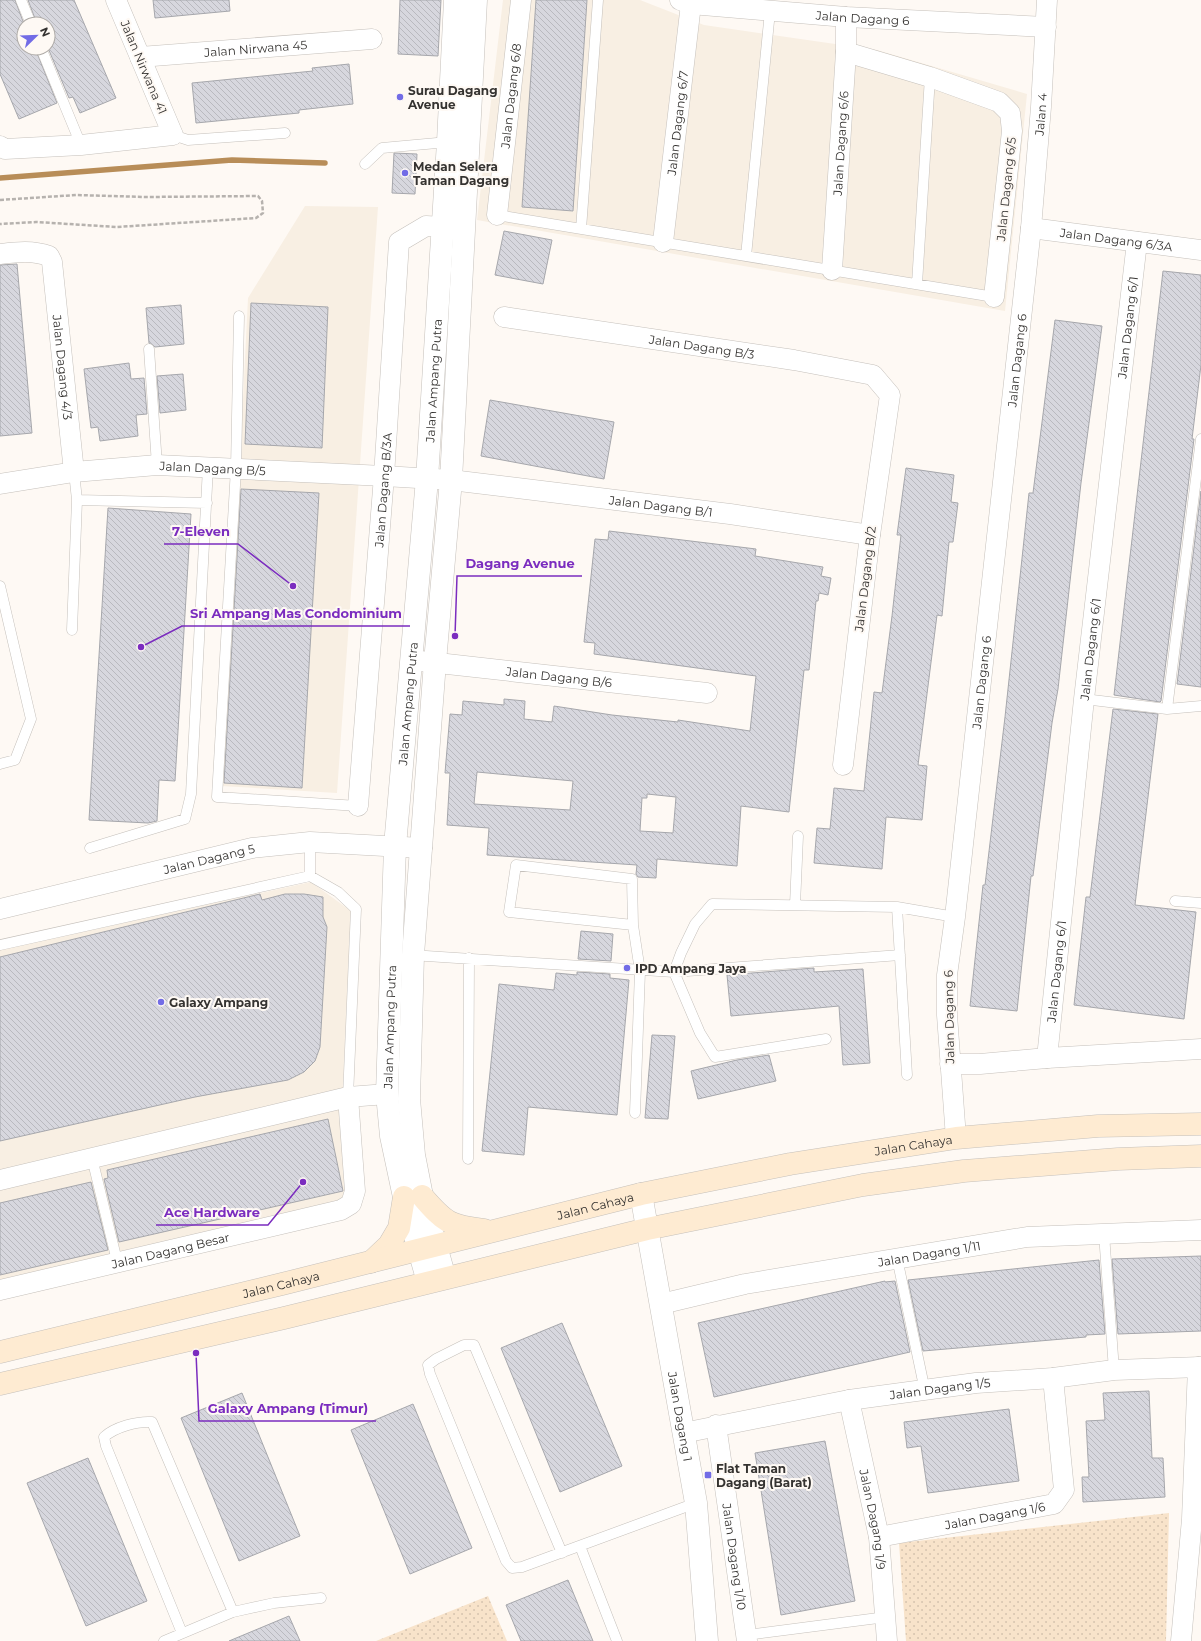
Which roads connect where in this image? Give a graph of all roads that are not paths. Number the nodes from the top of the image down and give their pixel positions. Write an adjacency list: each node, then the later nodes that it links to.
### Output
1 (21, 0): 10 (lane)
2 (116, 0): 16 (street, Jalan Nirwana 41)
3 (455, 0): 20 (street, Jalan Ampang Putra)
4 (476, 0): 27 (street, Jalan Ampang Putra)
5 (521, 0): 24 (street, Jalan Dagang 6/8)
6 (598, 0): 28 (lane)
7 (1047, 0): 12 (street, Jalan 4)
8 (686, 2): 9 (street, Jalan Dagang 6); 29 (street, Jalan Dagang 6/7)
9 (770, 11): 11 (street, Jalan Dagang 6); 33 (lane)
10 (28, 16)
11 (846, 17): 12 (street, Jalan Dagang 6); 14 (street, Jalan Dagang 6/6)
12 (1046, 27): 26 (street, Jalan 4)
13 (372, 39): 16 (street, Jalan Nirwana 45)
14 (846, 52): 17 (street, Jalan Dagang 6/5); 34 (street, Jalan Dagang 6/6)
15 (44, 56): 21 (lane)
16 (140, 57): 19 (street, Jalan Nirwana 41)
17 (930, 77): 35 (lane); 36 (street, Jalan Dagang 6/5)
18 (285, 133): 19 (lane)
19 (173, 135): 21 (street)
20 (448, 142): 23 (lane); 25 (street, Jalan Ampang Putra)
21 (81, 145): 22 (street)
22 (0, 146)
23 (365, 164)
24 (497, 215): 28 (lane)
25 (442, 227): 27 (street, Jalan Dagang B/3A); 46 (street, Jalan Dagang B/3A); 47 (street, Jalan Ampang Putra)
26 (1032, 228): 30 (street, Jalan Dagang 6/3A); 75 (street, Jalan Dagang 6)
27 (464, 229): 48 (street, Jalan Ampang Putra)
28 (581, 229): 29 (lane)
29 (663, 242): 33 (lane)
30 (1137, 242): 31 (street, Jalan Dagang 6/3A); 58 (street, Jalan Dagang 6/1)
31 (1201, 250)
32 (0, 254): 45 (street, Jalan Dagang 4/3)
33 (746, 256): 34 (lane)
34 (832, 270): 35 (lane)
35 (917, 284): 36 (lane)
36 (994, 297)
37 (239, 316): 44 (lane)
38 (504, 317): 40 (street, Jalan Dagang B/3)
39 (149, 349): 42 (lane)
40 (890, 395): 52 (street, Jalan Dagang B/2)
41 (1201, 439): 60 (lane)
42 (157, 465): 43 (street, Jalan Dagang B/5); 45 (street, Jalan Dagang B/5)
43 (208, 467): 44 (street, Jalan Dagang B/5); 51 (lane)
44 (236, 468): 46 (street, Jalan Dagang B/5); 63 (lane)
45 (74, 472): 49 (street, Jalan Dagang B/5); 50 (lane)
46 (384, 476): 47 (street, Jalan Dagang B/5); 63 (street, Jalan Dagang B/3A)
47 (426, 479): 48 (street, Jalan Dagang B/1); 55 (street, Jalan Ampang Putra)
48 (450, 480): 52 (street, Jalan Dagang B/1); 56 (street, Jalan Ampang Putra)
49 (0, 484)
50 (77, 500): 51 (lane); 54 (lane)
51 (207, 503): 67 (lane)
52 (870, 535): 62 (street, Jalan Dagang B/2)
53 (0, 586): 61 (lane)
54 (72, 630)
55 (411, 660): 56 (street, Jalan Dagang B/6); 66 (street, Jalan Ampang Putra)
56 (435, 662): 57 (street, Jalan Dagang B/6); 68 (street, Jalan Ampang Putra)
57 (707, 693)
58 (1084, 699): 60 (lane); 86 (street, Jalan Dagang 6/1)
59 (1201, 706): 60 (lane)
60 (1167, 709)
61 (0, 764)
62 (843, 765)
63 (358, 806)
64 (798, 836): 72 (lane)
65 (310, 842): 66 (street, Jalan Dagang 5); 69 (lane); 74 (street, Jalan Dagang 5)
66 (395, 846): 68 (street, Jalan Dagang 5); 78 (street, Jalan Ampang Putra)
67 (90, 848)
68 (422, 848): 79 (street, Jalan Ampang Putra)
69 (310, 876): 77 (lane); 90 (lane)
70 (1175, 901): 71 (lane)
71 (1201, 903)
72 (795, 905): 73 (lane); 83 (lane)
73 (897, 907): 75 (lane); 80 (lane)
74 (0, 909)
75 (954, 917): 87 (street, Jalan Dagang 6)
76 (633, 925): 76 (lane); 82 (lane)
77 (0, 945)
78 (391, 954): 79 (lane); 89 (street, Jalan Ampang Putra)
79 (413, 955): 81 (lane); 99 (street, Jalan Ampang Putra)
80 (900, 955): 83 (lane); 88 (lane)
81 (469, 958): 82 (lane); 96 (lane)
82 (640, 971): 83 (lane); 91 (lane)
83 (674, 972): 84 (lane)
84 (826, 1039)
85 (1201, 1049): 86 (street)
86 (1047, 1058): 87 (street)
87 (950, 1064): 93 (street, Jalan Dagang 6)
88 (907, 1075)
89 (387, 1094): 90 (street); 99 (street, Jalan Ampang Putra)
90 (348, 1097): 95 (street); 106 (street, Jalan Dagang Besar)
91 (635, 1113)
92 (1201, 1124): 93 (main road, Jalan Cahaya)
93 (956, 1138): 98 (main road, Jalan Cahaya)
94 (1201, 1156): 100 (main road)
95 (92, 1158): 97 (street); 106 (lane)
96 (468, 1160)
97 (0, 1180)
98 (641, 1194): 100 (street, Jalan Dagang 1); 102 (main road, Jalan Cahaya)
99 (413, 1197): 102 (main road); 104 (street, Jalan Ampang Putra); 107 (main road)
100 (648, 1229): 108 (main road); 110 (street, Jalan Dagang 1)
101 (1201, 1230): 103 (street, Jalan Dagang 1/11)
102 (493, 1231): 104 (main road, Jalan Cahaya)
103 (1104, 1234): 105 (street, Jalan Dagang 1/11); 113 (lane)
104 (428, 1248): 107 (main road, Jalan Cahaya); 108 (street, Jalan Ampang Putra)
105 (897, 1258): 110 (street, Jalan Dagang 1/11); 116 (lane)
106 (117, 1262): 109 (street, Jalan Dagang Besar)
107 (371, 1262): 111 (main road, Jalan Cahaya)
108 (437, 1280): 115 (main road)
109 (0, 1290)
110 (661, 1304): 119 (street, Jalan Dagang 1)
111 (0, 1352)
112 (1200, 1367): 113 (street, Jalan Dagang 1/5); 133 (street)
113 (1114, 1370): 114 (street, Jalan Dagang 1/5)
114 (1053, 1378): 116 (street, Jalan Dagang 1/5); 121 (street, Jalan Dagang 1/6)
115 (0, 1384)
116 (925, 1391): 117 (street, Jalan Dagang 1/5)
117 (849, 1400): 118 (street, Jalan Dagang 1/5); 121 (street, Jalan Dagang 1/9)
118 (716, 1425): 119 (street, Jalan Dagang 1/5); 128 (street, Jalan Dagang 1/10)
119 (683, 1432): 120 (street, Jalan Dagang 1)
120 (696, 1504): 122 (lane); 131 (street, Jalan Dagang 1)
121 (879, 1537): 126 (street, Jalan Dagang 1/9)
122 (580, 1546): 123 (lane); 130 (lane)
123 (562, 1553): 123 (lane)
124 (321, 1598): 125 (lane)
125 (233, 1612): 127 (lane); 127 (lane)
126 (886, 1617): 128 (lane); 132 (street, Jalan Dagang 1/9)
127 (182, 1634): 129 (lane)
128 (747, 1638)
129 (164, 1641)
130 (616, 1641)
131 (707, 1641)
132 (887, 1641)
133 (1181, 1641)

